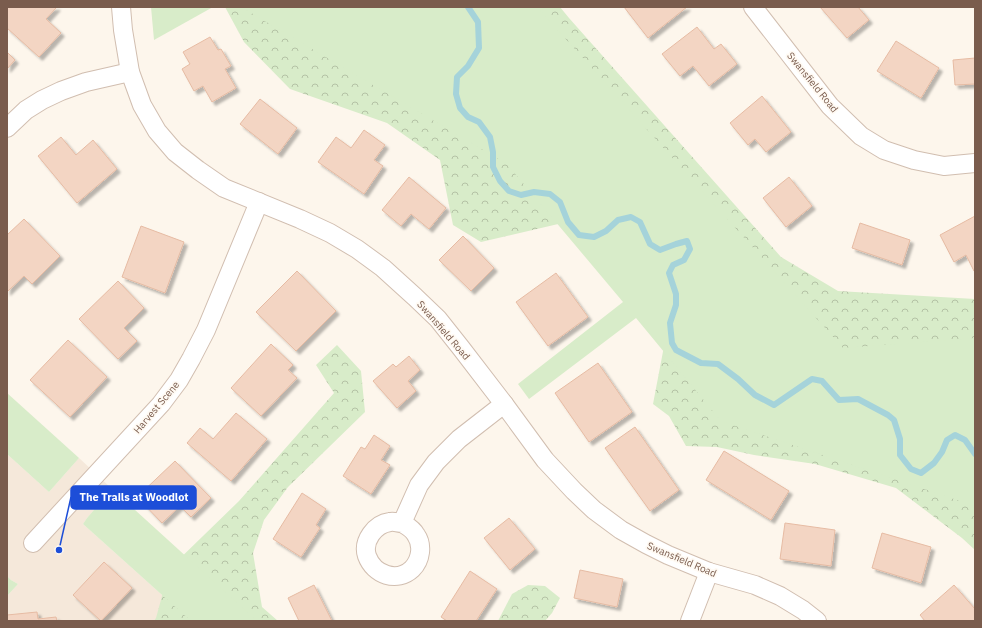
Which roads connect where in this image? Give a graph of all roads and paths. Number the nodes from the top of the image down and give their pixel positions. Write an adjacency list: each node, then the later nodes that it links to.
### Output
1 (122, 7): 3 (street, Swansfield Road)
2 (753, 7): 5 (street, Swansfield Road)
3 (130, 72): 4 (street); 6 (street, Swansfield Road)
4 (7, 128)
5 (975, 163)
6 (259, 202): 7 (street, Swansfield Road); 9 (street, Harvest Scene)
7 (504, 404): 8 (street); 10 (street, Swansfield Road)
8 (402, 523)
9 (33, 543)
10 (709, 572): 11 (street); 12 (street, Swansfield Road)
11 (690, 621)
12 (817, 621)

